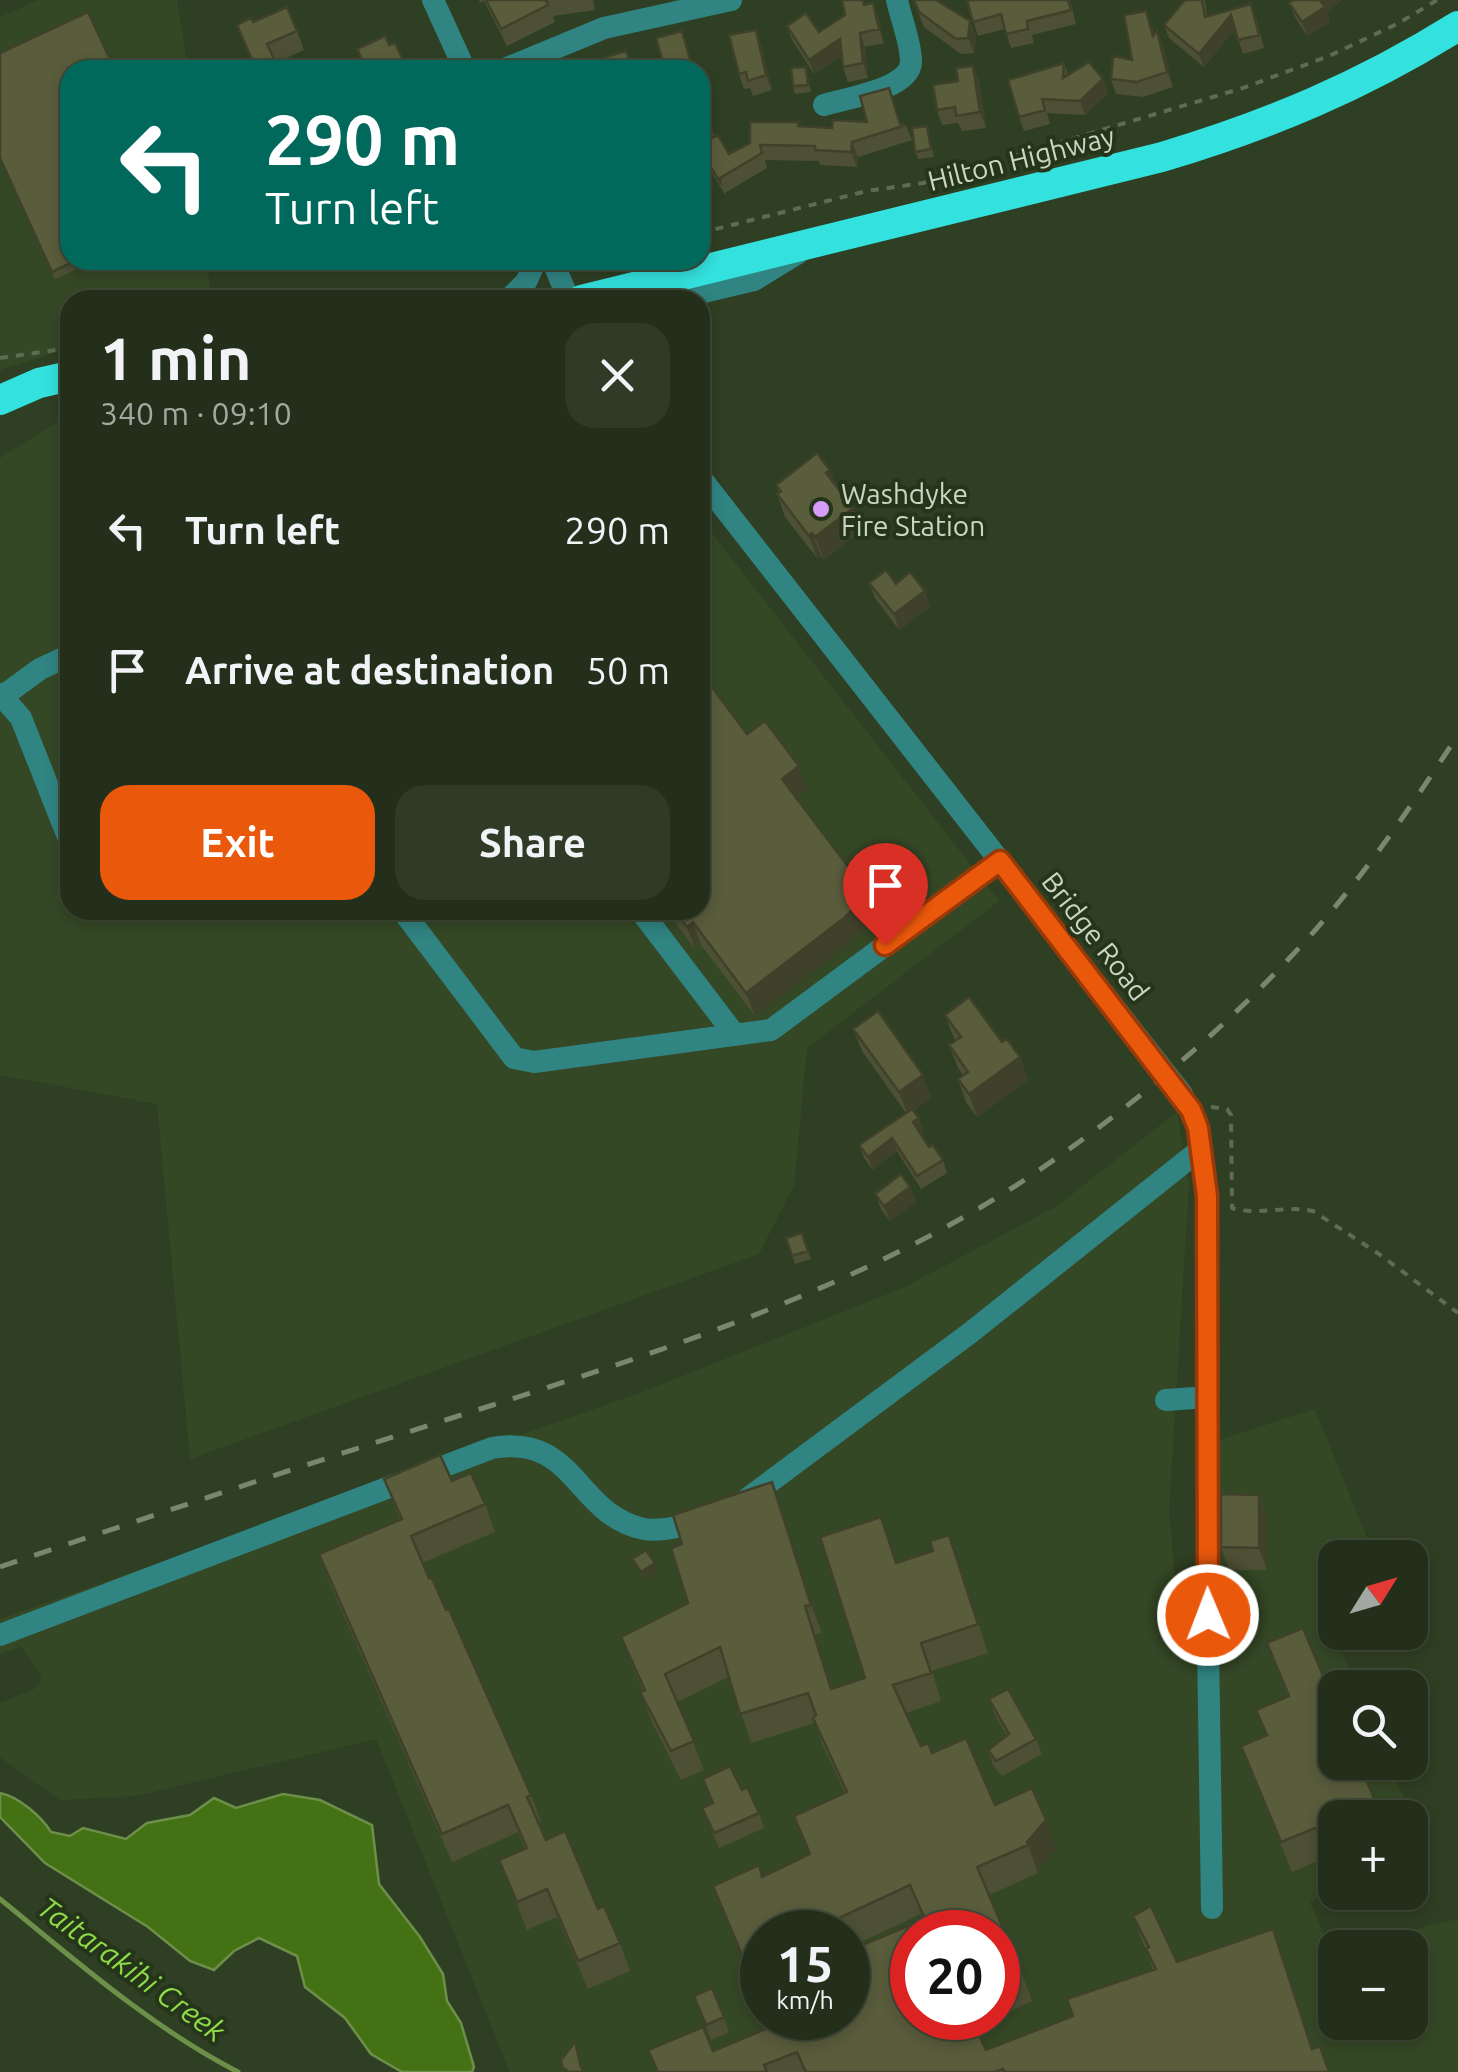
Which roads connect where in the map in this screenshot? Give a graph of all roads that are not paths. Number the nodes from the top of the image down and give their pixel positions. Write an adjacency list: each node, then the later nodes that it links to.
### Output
1 (433, 0): 5 (street)
2 (731, 0): 6 (street)
3 (897, 0): 7 (street)
4 (1458, 26): 8 (highway, Hilton Highway)
5 (460, 60)
6 (526, 60)
7 (824, 105)
8 (814, 244): 9 (highway, Hilton Highway); 14 (street)
9 (710, 269)
10 (531, 270): 12 (street)
11 (705, 270): 13 (highway, Hilton Highway)
12 (511, 290)
13 (622, 290)
14 (710, 290)
15 (60, 378): 16 (highway)
16 (0, 400)
17 (710, 490): 21 (street, Bridge Road)
18 (60, 660): 19 (street)
19 (1, 695): 20 (street)
20 (60, 816)
21 (1000, 861): 24 (street); 25 (street, Bridge Road)
22 (414, 920): 24 (street)
23 (648, 920): 24 (street)
24 (735, 1034)
25 (1201, 1149): 26 (street, Bridge Road); 28 (street)
26 (1208, 1397): 27 (street); 29 (street, Bridge Road)
27 (1166, 1400)
28 (0, 1635)
29 (1212, 1908)

